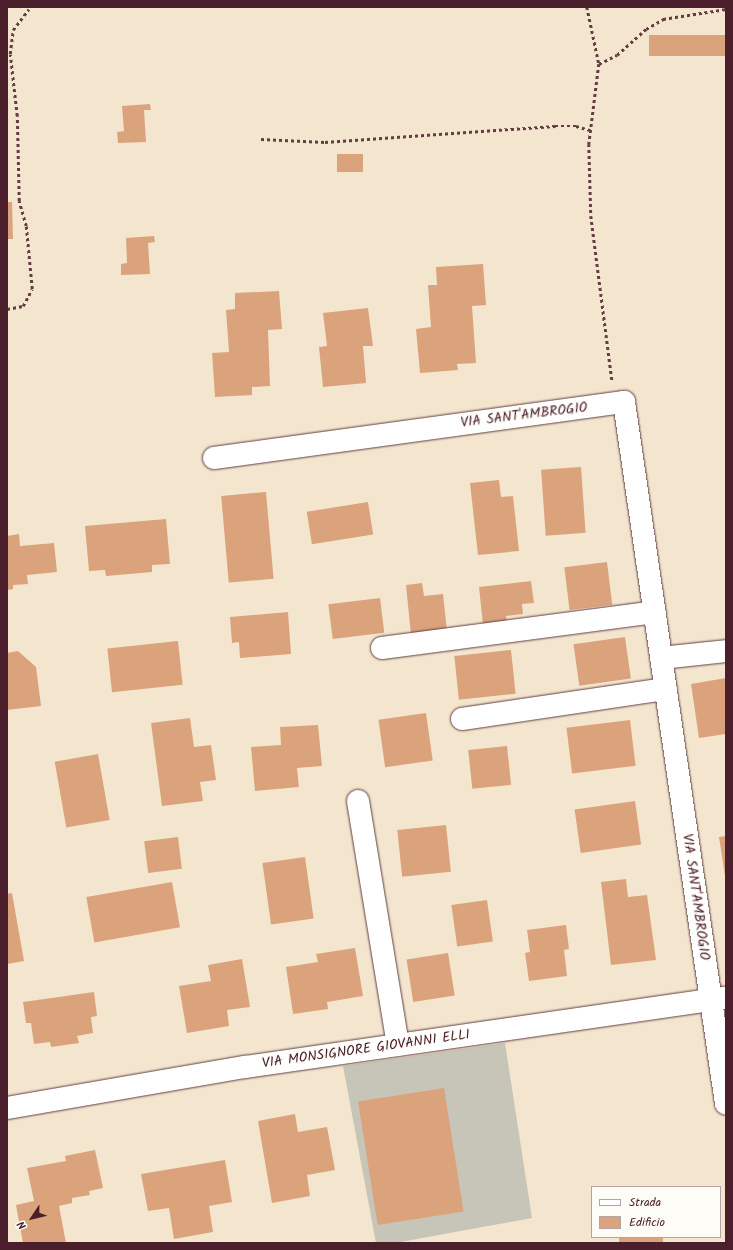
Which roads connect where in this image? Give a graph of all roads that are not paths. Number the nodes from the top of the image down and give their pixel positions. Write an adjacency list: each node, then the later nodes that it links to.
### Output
1 (214, 458): 2 (street, VIA SANT'AMBROGIO)
2 (655, 612): 3 (street); 5 (street, VIA SANT'AMBROGIO)
3 (382, 648)
4 (726, 651): 5 (street)
5 (661, 658): 6 (street, VIA SANT'AMBROGIO)
6 (666, 689): 7 (street); 9 (street, VIA SANT'AMBROGIO)
7 (462, 719)
8 (358, 801): 10 (street)
9 (719, 998): 10 (street, VIA MONSIGNORE GIOVANNI ELLI); 11 (street, VIA SANT'AMBROGIO)
10 (398, 1045): 12 (street, VIA MONSIGNORE GIOVANNI ELLI)
11 (726, 1104)
12 (7, 1108)

